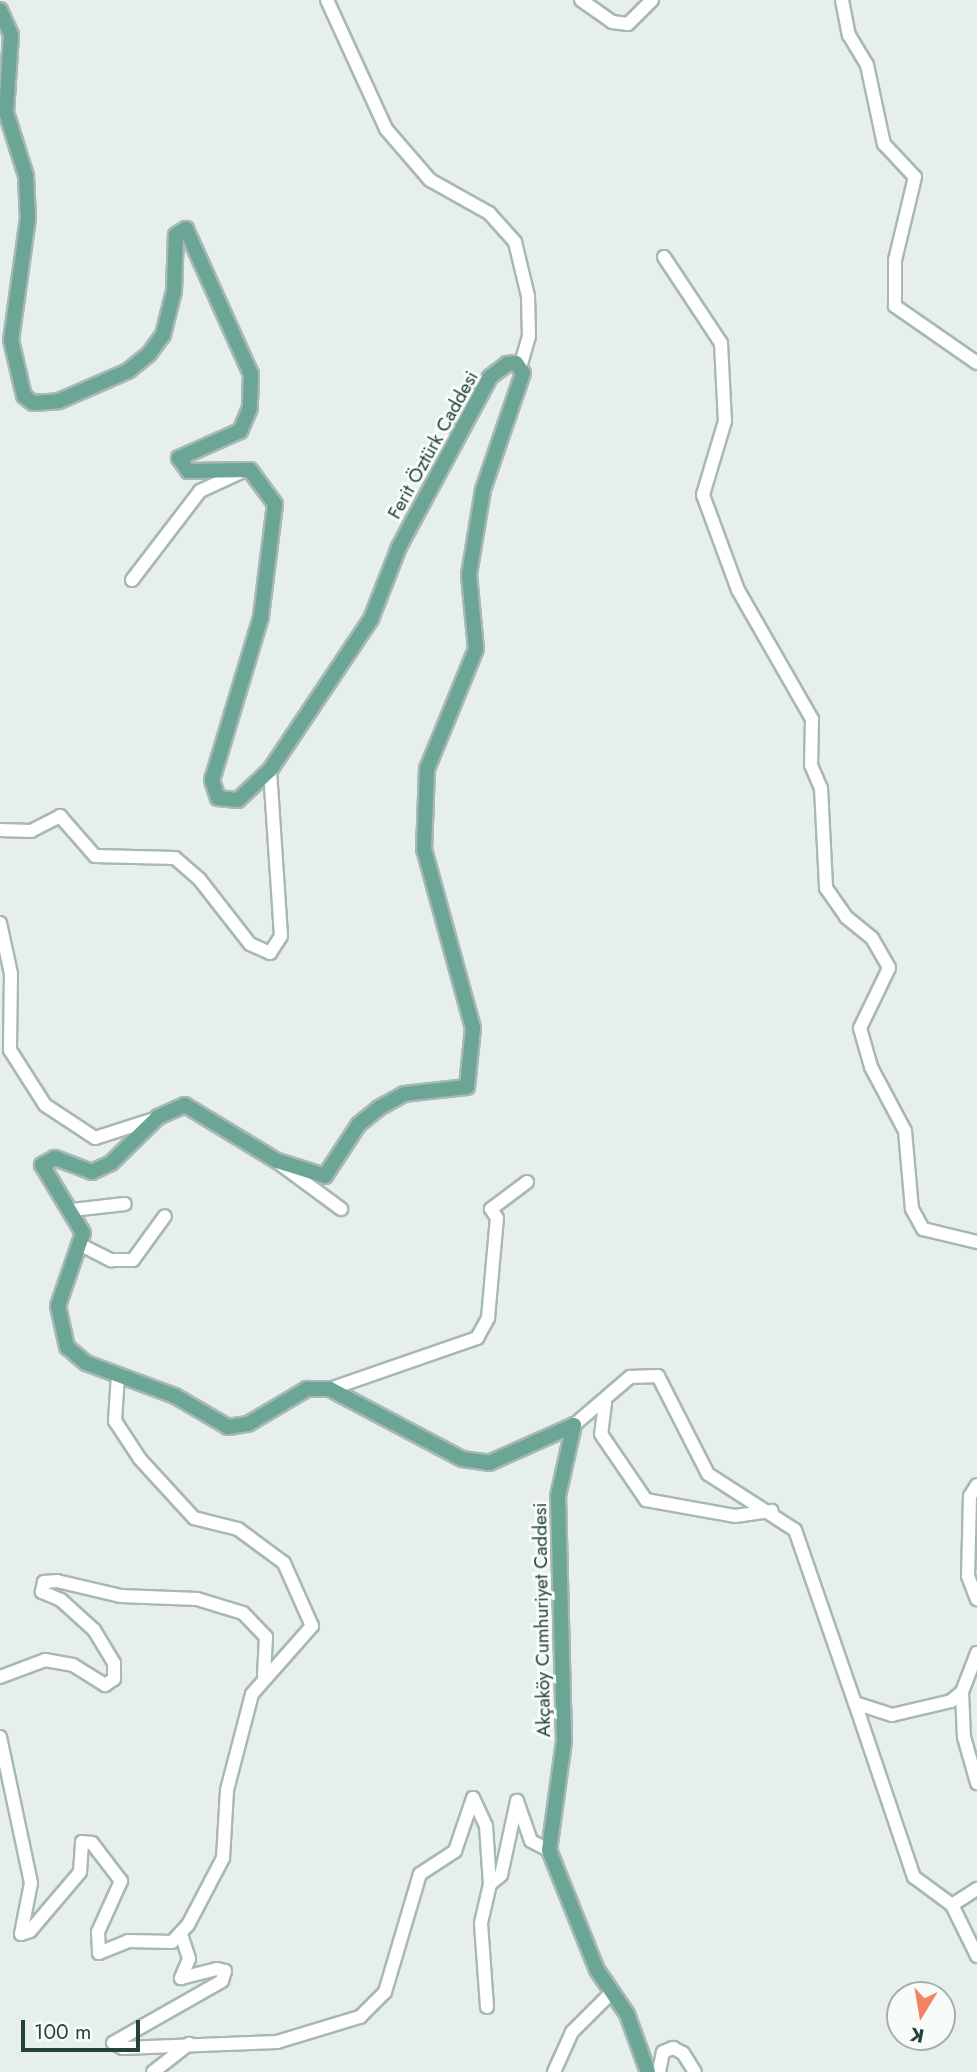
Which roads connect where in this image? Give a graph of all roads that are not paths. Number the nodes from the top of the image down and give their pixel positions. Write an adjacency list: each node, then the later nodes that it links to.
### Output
1 (327, 0): 8 (street)
2 (581, 0): 3 (street)
3 (652, 0)
4 (842, 0): 7 (street)
5 (0, 10): 9 (main road)
6 (664, 257): 21 (street)
7 (977, 363)
8 (520, 368): 11 (main road, Ferit Öztürk Caddesi); 15 (main road)
9 (250, 470): 10 (street); 11 (main road, Ferit Öztürk Caddesi)
10 (132, 580)
11 (270, 770): 12 (street)
12 (0, 830)
13 (0, 923): 14 (street)
14 (158, 1117): 15 (main road); 19 (main road)
15 (277, 1161): 18 (street)
16 (527, 1182): 24 (street)
17 (125, 1204): 19 (street)
18 (341, 1209)
19 (72, 1210): 22 (main road)
20 (165, 1216): 22 (street)
21 (977, 1242)
22 (81, 1245): 23 (main road)
23 (118, 1374): 24 (main road); 31 (street)
24 (330, 1389): 26 (main road)
25 (609, 1393): 26 (street); 28 (street); 28 (street)
26 (574, 1425): 37 (main road, Akçaköy Cumhuriyet Caddesi)
27 (977, 1485): 29 (street)
28 (773, 1511): 34 (street)
29 (977, 1599)
30 (977, 1653): 33 (street)
31 (264, 1675): 32 (street); 41 (street)
32 (0, 1677)
33 (962, 1692): 34 (street); 36 (street)
34 (855, 1703): 40 (street)
35 (0, 1737): 41 (street)
36 (977, 1783)
37 (549, 1850): 38 (street); 43 (main road)
38 (490, 1884): 44 (street); 45 (street)
39 (977, 1889): 40 (street)
40 (952, 1905): 42 (street)
41 (181, 1934): 45 (street)
42 (977, 1956)
43 (612, 1992): 47 (street); 48 (main road)
44 (487, 2007)
45 (189, 2044): 46 (street)
46 (153, 2072)
47 (554, 2072)
48 (648, 2072)
49 (659, 2072): 50 (street)
50 (695, 2072)

